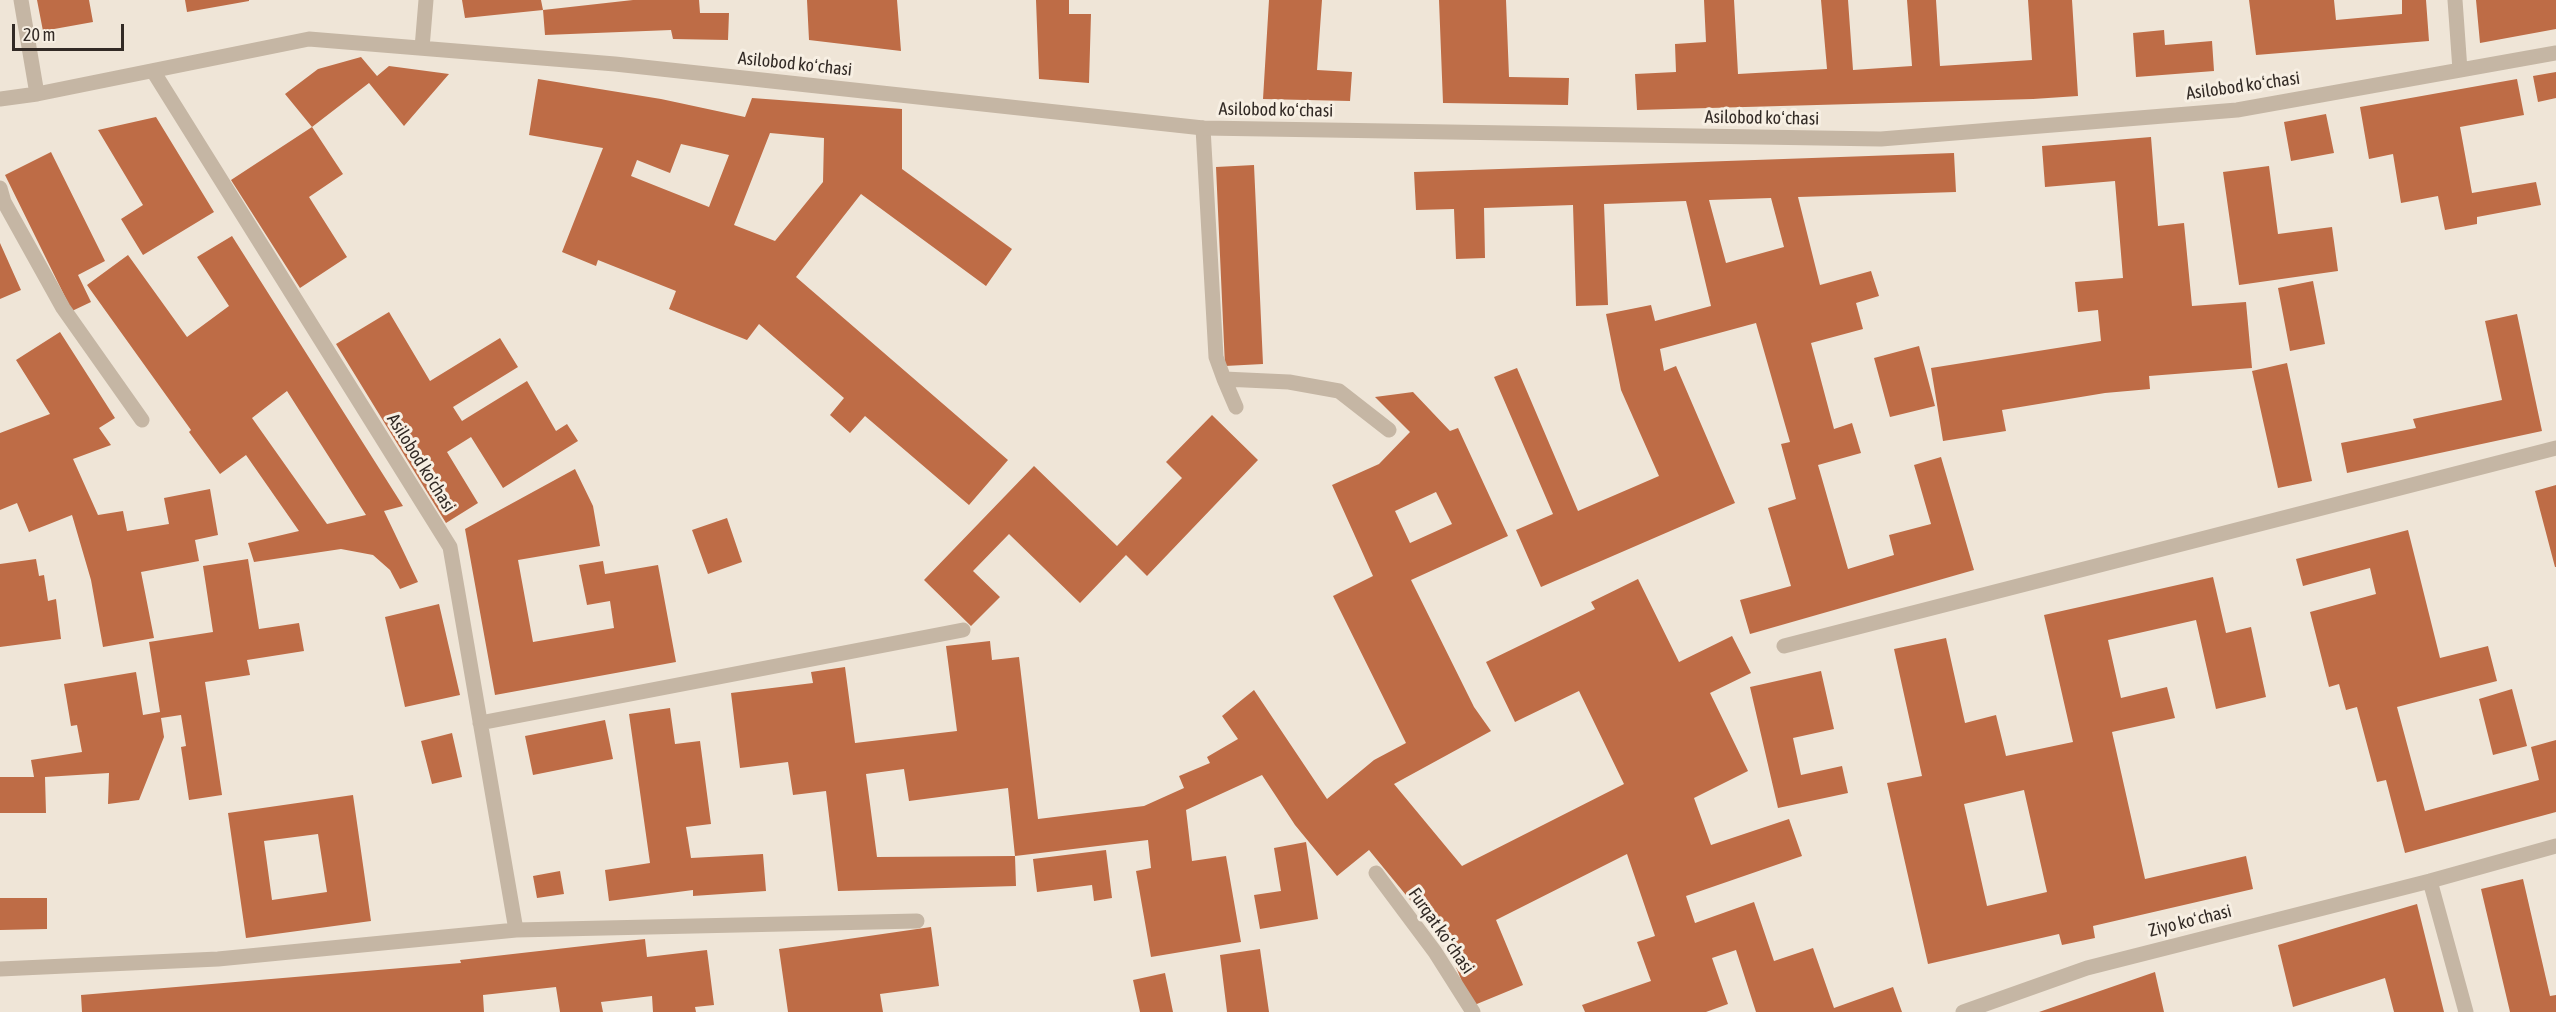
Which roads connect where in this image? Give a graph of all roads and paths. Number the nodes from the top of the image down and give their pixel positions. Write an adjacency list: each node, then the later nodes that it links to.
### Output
1 (21, 0): 8 (street)
2 (426, 0): 4 (street)
3 (2455, 0): 6 (street)
4 (422, 48): 7 (street, Asilobod koʻchasi); 10 (street, Asilobod koʻchasi)
5 (2556, 53): 6 (street, Asilobod koʻchasi)
6 (2460, 70): 10 (street, Asilobod koʻchasi)
7 (153, 71): 8 (street, Asilobod koʻchasi); 19 (street, Asilobod ko'chasi)
8 (37, 94): 9 (street, Asilobod koʻchasi)
9 (0, 99)
10 (1203, 128): 12 (street)
11 (0, 188): 14 (street)
12 (1224, 379): 13 (street); 15 (street)
13 (1236, 407)
14 (142, 420)
15 (1389, 430)
16 (2556, 448): 18 (street)
17 (963, 630): 19 (street)
18 (1784, 646)
19 (480, 723): 24 (street, Asilobod ko'chasi)
20 (2556, 846): 22 (street, Ziyo koʻchasi)
21 (1376, 873): 26 (street, Furqat koʻchasi)
22 (2430, 881): 27 (street, Ziyo koʻchasi); 28 (street)
23 (917, 921): 24 (street)
24 (516, 930): 25 (street)
25 (0, 969)
26 (1473, 1012)
27 (1963, 1012)
28 (2466, 1012)

